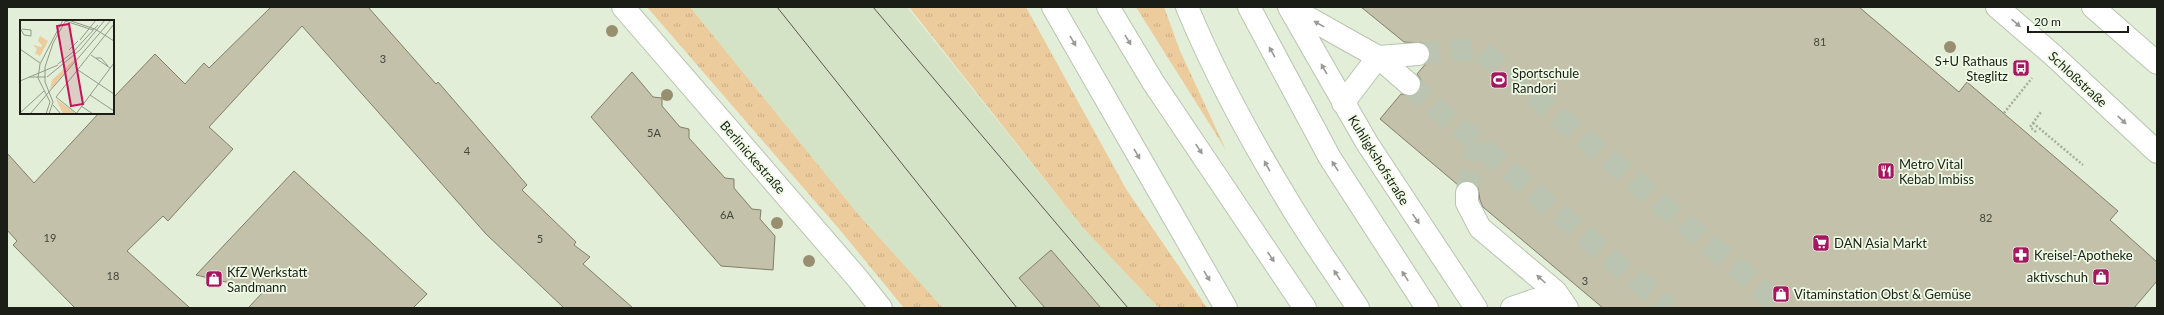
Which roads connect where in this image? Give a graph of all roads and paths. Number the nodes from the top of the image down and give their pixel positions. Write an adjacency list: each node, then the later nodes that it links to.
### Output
1 (623, 7): 22 (main road, Berlinickestraße)
2 (1053, 7): 23 (main road, one-way to 23)
3 (1108, 7): 24 (main road, one-way to 24)
4 (1187, 7): 25 (main road, one-way to 4)
5 (1249, 7): 26 (main road, one-way to 5)
6 (1289, 7): 10 (main road, Kuhligkshofstraße, one-way to 6); 14 (main road, Kuhligkshofstraße, one-way to 6)
7 (1997, 7): 19 (main road, Schloßstraße, one-way to 19)
8 (2093, 7): 11 (main road)
9 (1418, 54): 10 (main road)
10 (1378, 57): 13 (main road, Kuhligkshofstraße); 14 (main road)
11 (2157, 63)
12 (2032, 78): 16 (path)
13 (1409, 84)
14 (1343, 103): 27 (main road, Kuhligkshofstraße, one-way to 27)
15 (2041, 112): 17 (path)
16 (2004, 113)
17 (2033, 123): 18 (path); 20 (path)
18 (2036, 132)
19 (2157, 152)
20 (2083, 165)
21 (1467, 193): 30 (main road, one-way to 21)
22 (881, 308)
23 (1226, 308)
24 (1305, 308)
25 (1358, 308)
26 (1427, 308)
27 (1476, 308)
28 (1512, 308): 29 (main road)
29 (1549, 308)
30 (1567, 308)

